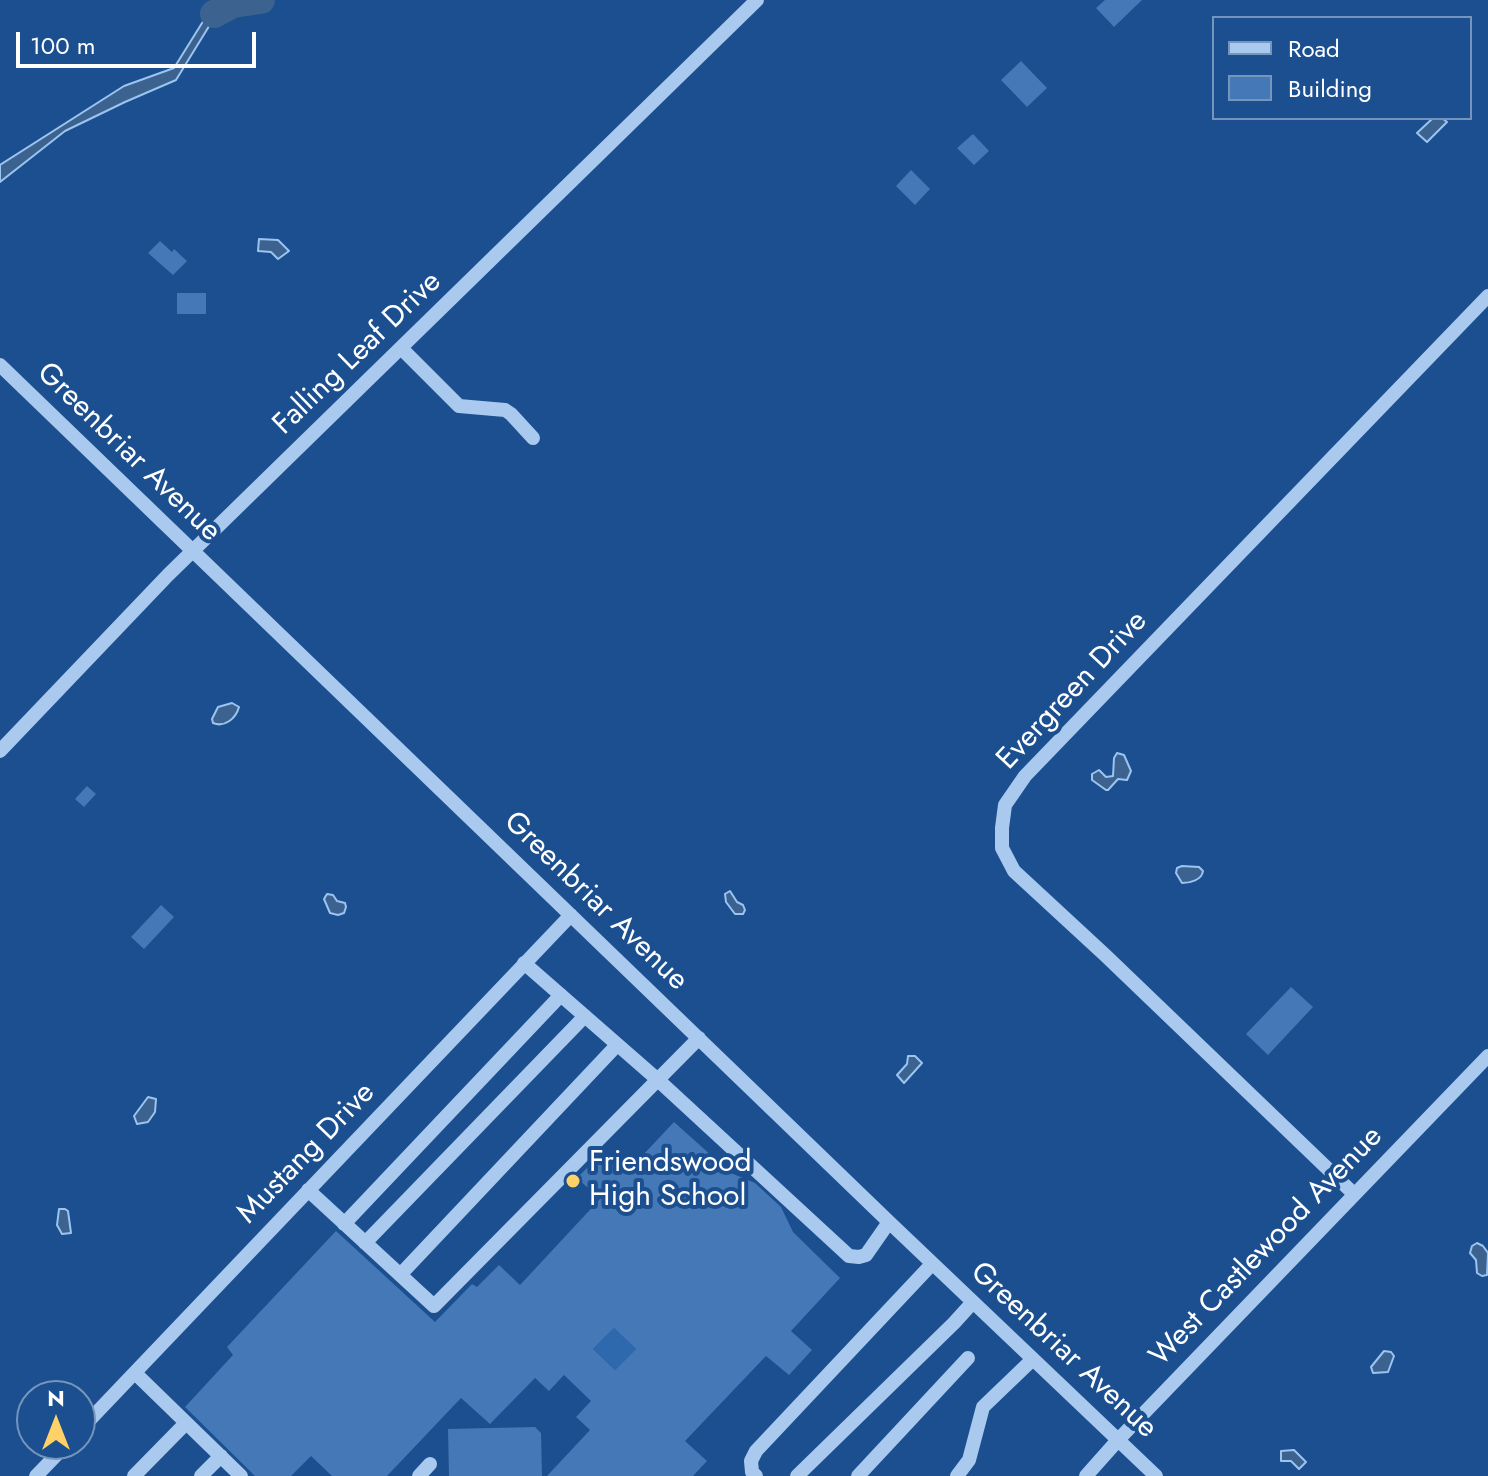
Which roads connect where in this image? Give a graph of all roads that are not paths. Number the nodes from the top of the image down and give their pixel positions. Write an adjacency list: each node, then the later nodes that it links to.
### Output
1 (757, 0): 3 (street, Falling Leaf Drive)
2 (1488, 296): 17 (street, Evergreen Drive)
3 (401, 348): 5 (street); 6 (street, Falling Leaf Drive)
4 (3, 374): 6 (street, Greenbriar Avenue)
5 (533, 438)
6 (192, 551): 7 (street, Falling Leaf Drive); 8 (street, Greenbriar Avenue)
7 (0, 751)
8 (571, 915): 9 (street, Mustang Drive); 12 (street, Greenbriar Avenue)
9 (524, 963): 10 (street); 16 (street, Mustang Drive)
10 (561, 995): 11 (street); 19 (street)
11 (585, 1016): 13 (street); 20 (street)
12 (699, 1038): 15 (street); 18 (street, Greenbriar Avenue)
13 (617, 1045): 15 (street); 22 (street)
14 (1488, 1056): 17 (street, West Castlewood Avenue)
15 (658, 1080): 18 (street); 22 (street)
16 (308, 1190): 19 (street); 26 (street, Mustang Drive)
17 (1354, 1194): 29 (street, West Castlewood Avenue)
18 (889, 1222): 21 (street, Greenbriar Avenue)
19 (344, 1224): 20 (street)
20 (365, 1243): 22 (street)
21 (932, 1264): 23 (street, Greenbriar Avenue); 36 (street)
22 (400, 1275)
23 (973, 1302): 25 (street, Greenbriar Avenue); 37 (street)
24 (968, 1358): 38 (street)
25 (1033, 1359): 29 (street, Greenbriar Avenue); 39 (street)
26 (135, 1373): 27 (street, Mustang Drive); 28 (street)
27 (96, 1413)
28 (186, 1423): 30 (street); 32 (street)
29 (1118, 1440): 40 (street, West Castlewood Avenue); 41 (street, Greenbriar Avenue)
30 (221, 1456): 33 (street); 34 (street)
31 (430, 1464): 35 (street)
32 (134, 1476)
33 (201, 1476)
34 (241, 1476)
35 (419, 1476)
36 (756, 1476)
37 (797, 1476)
38 (858, 1476)
39 (957, 1476)
40 (1086, 1476)
41 (1156, 1476)

